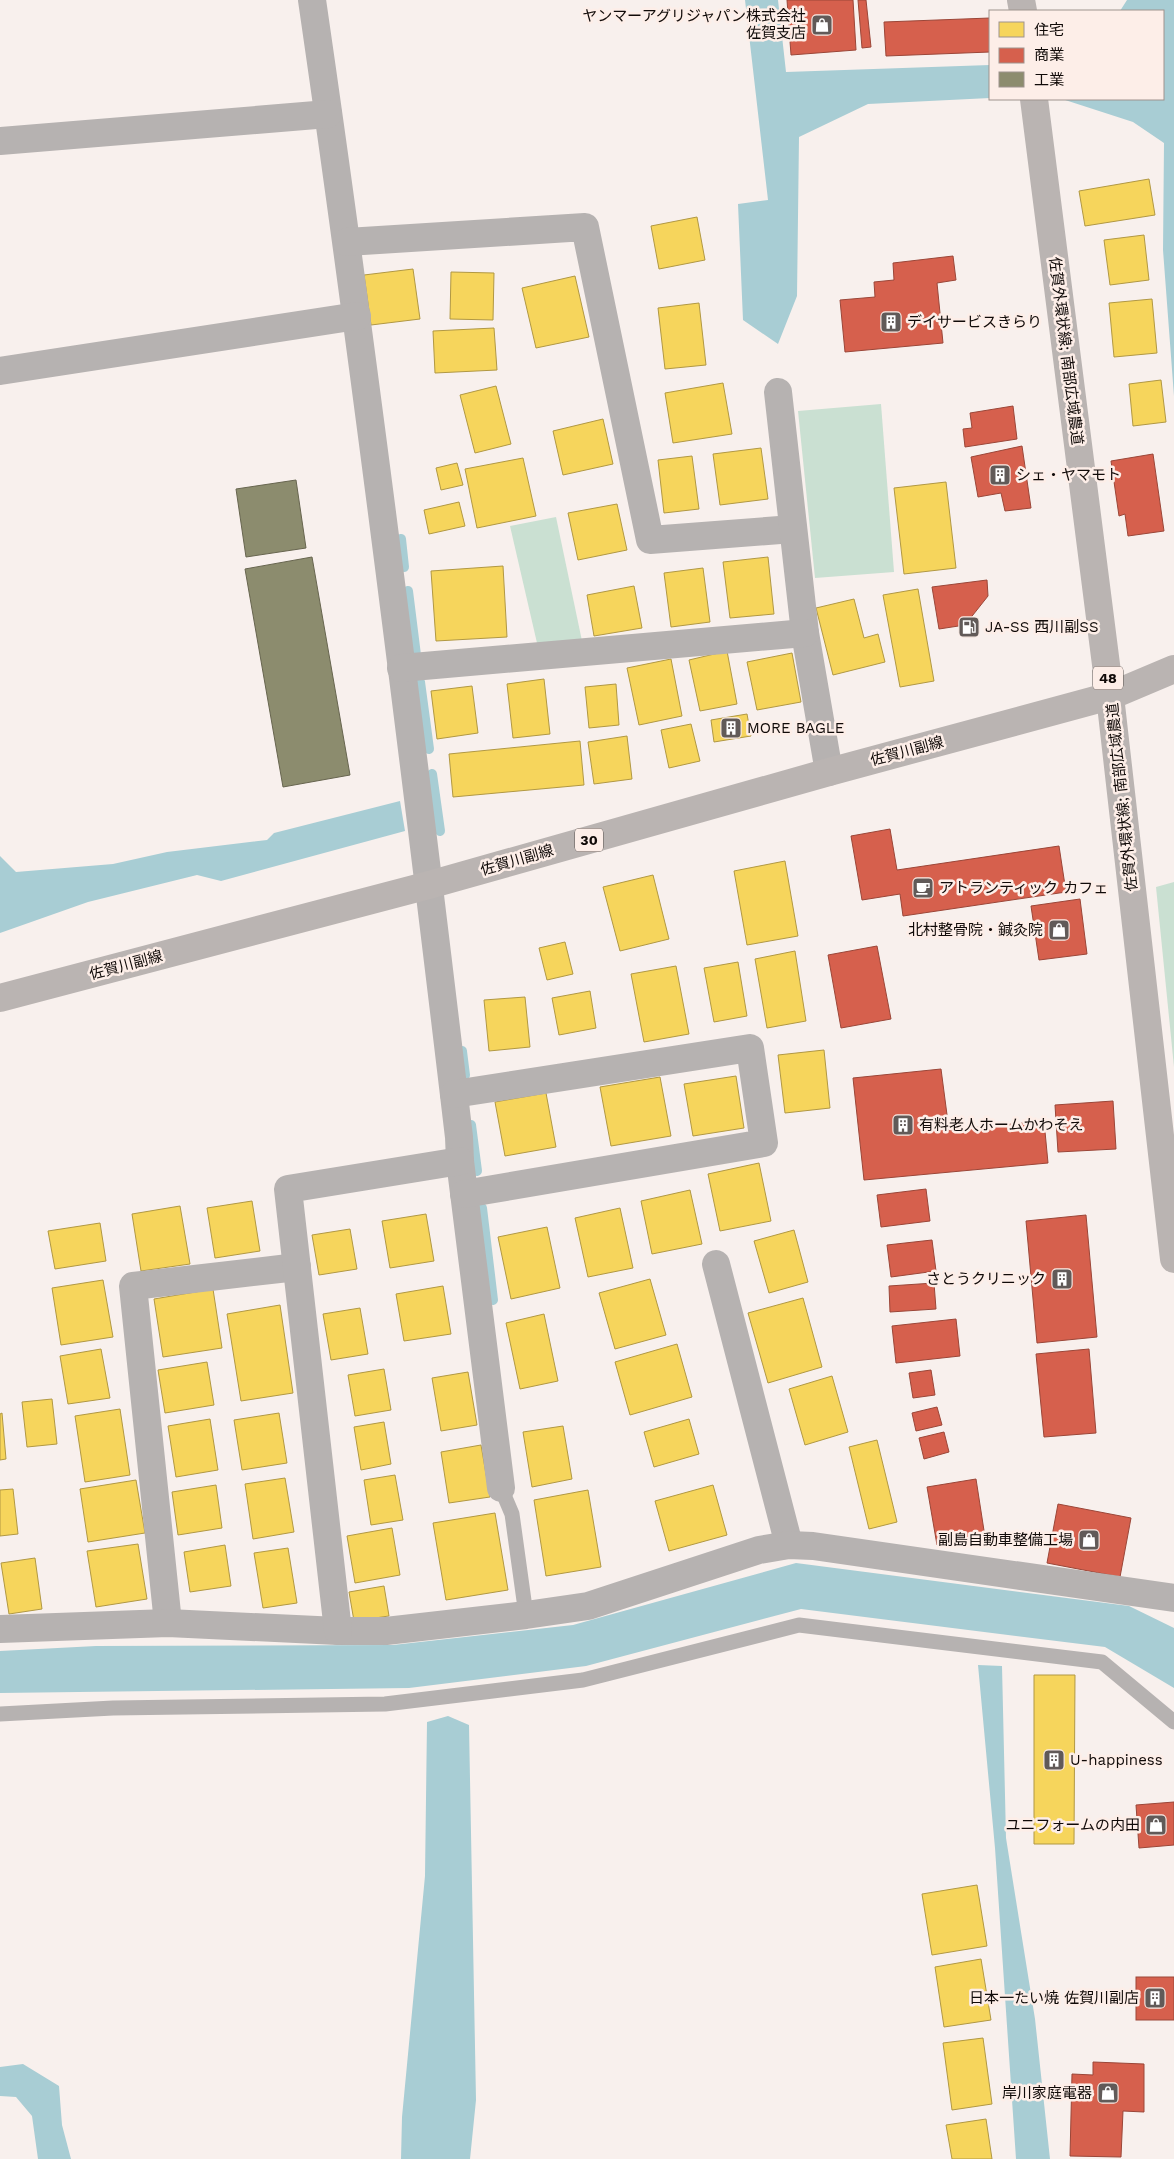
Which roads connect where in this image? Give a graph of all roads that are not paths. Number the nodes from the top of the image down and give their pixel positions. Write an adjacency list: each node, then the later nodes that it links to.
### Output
1 (312, 0): 3 (street)
2 (1034, 100): 13 (main road, 佐賀外環状線; 南部広域農道 / 48)
3 (328, 114): 4 (street); 5 (street)
4 (0, 141)
5 (347, 242): 6 (street); 9 (street)
6 (357, 316): 7 (street); 11 (street)
7 (0, 371)
8 (778, 392): 9 (street)
9 (793, 530): 10 (street)
10 (806, 633): 11 (street); 14 (street)
11 (401, 668): 15 (street)
12 (1174, 670): 13 (main road, 佐賀川副線 / 30)
13 (1110, 696): 14 (main road, 佐賀川副線 / 30); 20 (main road, 佐賀外環状線; 南部広域農道 / 48)
14 (829, 772): 15 (main road, 佐賀川副線 / 30)
15 (428, 885): 16 (main road, 佐賀川副線 / 30); 17 (street)
16 (0, 998)
17 (454, 1094): 18 (street); 19 (street)
18 (460, 1161): 19 (street); 22 (street)
19 (464, 1194): 23 (street)
20 (1174, 1258)
21 (716, 1264): 24 (street)
22 (297, 1267): 27 (street); 29 (street)
23 (501, 1488): 26 (lane)
24 (789, 1545): 25 (street); 26 (street)
25 (1174, 1598)
26 (526, 1615): 29 (street)
27 (168, 1623): 28 (street); 29 (street)
28 (0, 1629)
29 (338, 1632)
30 (0, 1714): 31 (lane)
31 (1174, 1722)

